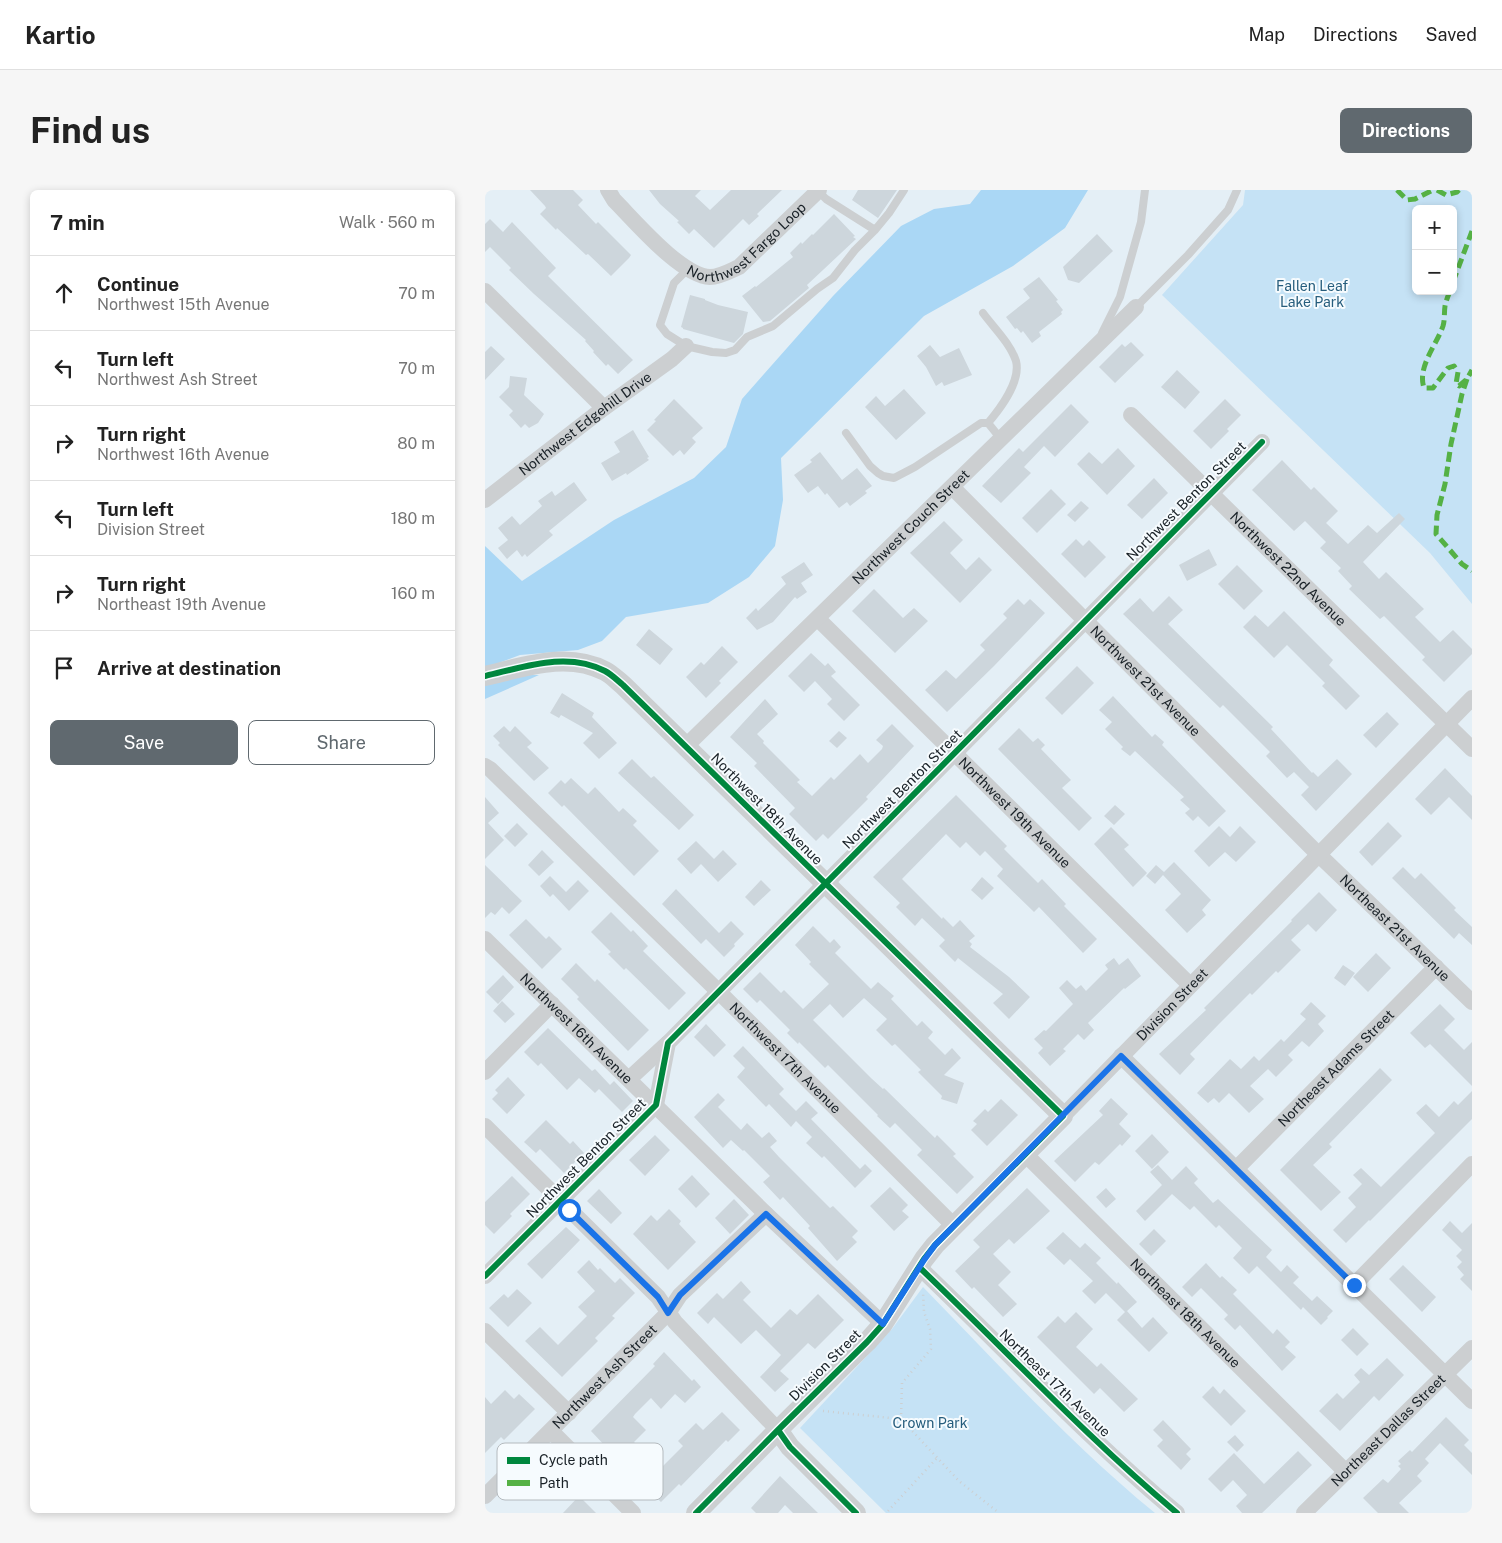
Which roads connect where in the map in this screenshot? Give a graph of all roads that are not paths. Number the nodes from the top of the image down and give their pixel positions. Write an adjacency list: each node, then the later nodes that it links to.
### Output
1 (608, 190): 7 (street, Northwest Fargo Loop)
2 (819, 190): 6 (lane); 7 (street, Northwest Fargo Loop)
3 (904, 190): 6 (lane)
4 (1145, 190): 12 (lane)
5 (1237, 190): 9 (lane)
6 (875, 230): 11 (lane)
7 (688, 270): 11 (lane)
8 (485, 291): 13 (street)
9 (1136, 307): 12 (street, Northwest Couch Street)
10 (983, 313): 15 (lane)
11 (686, 346): 13 (street, Northwest Edgehill Drive)
12 (1094, 348): 17 (street, Northwest Couch Street)
13 (604, 408): 21 (street, Northwest Edgehill Drive)
14 (1131, 415): 20 (street, Northwest 22nd Avenue)
15 (988, 423): 16 (lane); 17 (lane)
16 (846, 433)
17 (1001, 439): 19 (street, Northwest Couch Street)
18 (1262, 442): 20 (street, Northwest Benton Street)
19 (952, 487): 22 (street, Northwest Couch Street); 23 (street, Northwest 21st Avenue)
20 (1211, 494): 23 (street, Northwest Benton Street); 26 (street, Northwest 22nd Avenue)
21 (485, 500)
22 (819, 618): 27 (street, Northwest Couch Street); 29 (street, Northwest 19th Avenue)
23 (1085, 620): 29 (street, Northwest Benton Street); 31 (street, Northwest 21st Avenue)
24 (485, 676): 27 (street, Northwest 18th Avenue)
25 (1472, 698): 26 (street, Division Street)
26 (1446, 724): 28 (street, Northwest 22nd Avenue); 31 (street, Division Street)
27 (686, 746): 32 (street, Northwest 18th Avenue)
28 (1472, 749)
29 (955, 753): 32 (street, Northwest Benton Street); 35 (street, Northwest 19th Avenue)
30 (485, 766): 36 (street, Northwest 17th Avenue)
31 (1318, 854): 34 (street, Northeast 21st Avenue); 35 (street, Division Street)
32 (826, 884): 36 (street, Northwest Benton Street); 44 (street, Northwest 18th Avenue)
33 (485, 939): 38 (street, Northwest 16th Avenue)
34 (1437, 967): 37 (street, Northeast 21st Avenue); 48 (street, Northeast Adams Street)
35 (1190, 984): 40 (street, Division Street)
36 (719, 992): 39 (street, Northwest Benton Street); 51 (street, Northwest 17th Avenue)
37 (1472, 1002)
38 (552, 1004): 41 (street); 42 (street, Northwest 16th Avenue)
39 (669, 1042): 42 (street, Northwest Benton Street); 43 (street, Northwest Benton Street)
40 (1121, 1056): 44 (street, Division Street); 48 (street)
41 (485, 1072)
42 (629, 1079): 43 (street, Northwest 16th Avenue)
43 (656, 1105): 49 (street, Northwest Benton Street); 50 (street, Northwest 16th Avenue)
44 (1063, 1116): 46 (street, Division Street)
45 (485, 1126): 49 (street)
46 (1025, 1154): 51 (street, Division Street); 66 (street, Northeast 18th Avenue)
47 (1472, 1164): 54 (street)
48 (1236, 1170): 54 (street)
49 (560, 1202): 53 (street, Northwest Benton Street); 55 (street)
50 (766, 1214): 55 (street, Northwest Ash Street); 56 (street, Northwest 16th Avenue)
51 (954, 1226): 52 (street, Division Street)
52 (919, 1266): 56 (street, Division Street); 73 (street, Northeast 17th Avenue)
53 (485, 1276)
54 (1354, 1285): 59 (street)
55 (668, 1313): 61 (street, Northwest Ash Street); 62 (street)
56 (883, 1324): 62 (street, Division Street)
57 (485, 1331): 61 (street)
58 (1472, 1348): 59 (street, Northeast Dallas Street)
59 (1445, 1375): 60 (street); 66 (street, Northeast Dallas Street)
60 (1472, 1401)
61 (569, 1413): 63 (street, Northwest Ash Street)
62 (777, 1430): 71 (street, Division Street); 72 (street)
63 (551, 1431): 64 (street, Northwest Ash Street); 65 (street)
64 (539, 1443)
65 (563, 1443)
66 (1346, 1472): 74 (street, Northeast Dallas Street)
67 (497, 1484): 68 (street, Northwest Ash Street)
68 (485, 1496)
69 (620, 1500): 70 (street)
70 (633, 1513)
71 (696, 1513)
72 (856, 1513)
73 (1177, 1513)
74 (1304, 1513)

